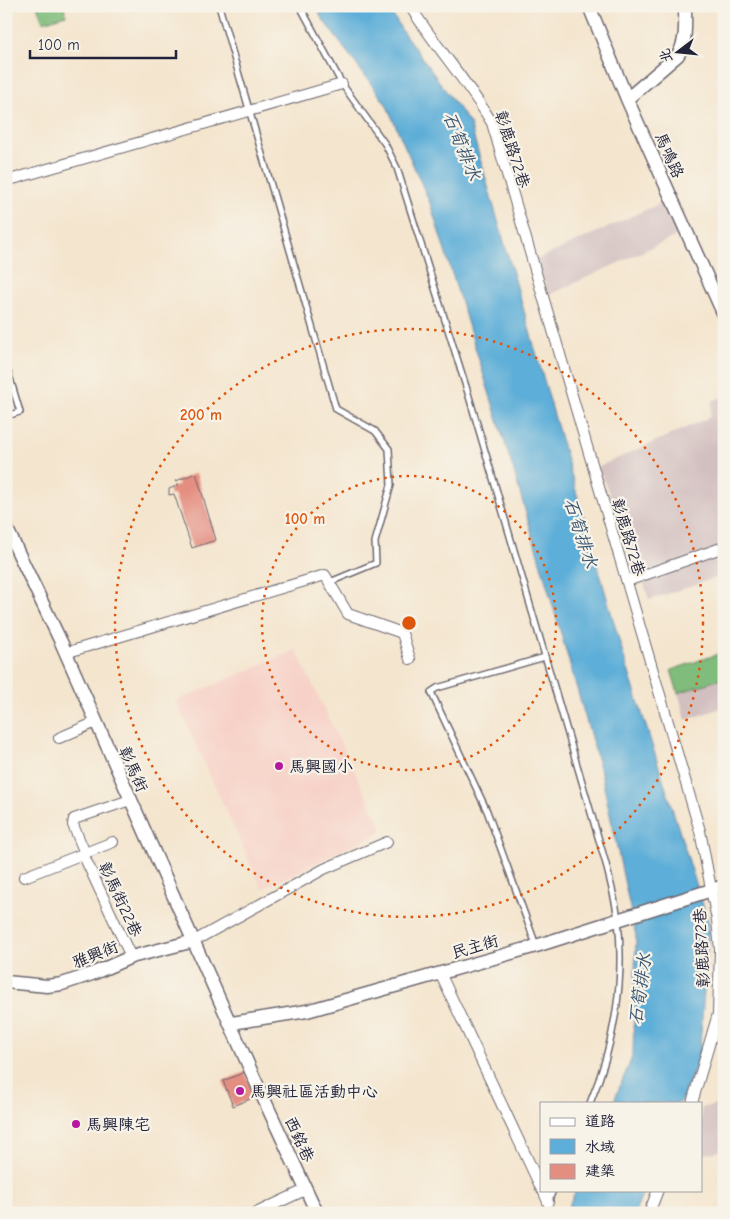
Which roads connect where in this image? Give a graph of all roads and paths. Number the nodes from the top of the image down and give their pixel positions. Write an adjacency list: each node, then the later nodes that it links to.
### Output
1 (219, 6): 8 (lane)
2 (300, 6): 6 (lane)
3 (410, 6): 15 (street, 彰鹿路72巷)
4 (589, 6): 7 (street, 馬鳴路)
5 (685, 6): 7 (street)
6 (342, 84): 8 (street); 18 (lane)
7 (627, 99): 10 (street, 馬鳴路)
8 (249, 110): 9 (street); 16 (lane)
9 (6, 181)
10 (724, 315)
11 (6, 365): 12 (lane)
12 (6, 416)
13 (6, 527): 17 (street, 彰馬街)
14 (724, 547): 15 (street)
15 (627, 581): 27 (street, 彰鹿路72巷)
16 (330, 582): 17 (street); 19 (street)
17 (65, 652): 20 (street, 彰馬街)
18 (545, 657): 28 (lane); 30 (lane)
19 (410, 659)
20 (96, 722): 21 (street); 22 (street, 彰馬街)
21 (59, 738)
22 (130, 800): 25 (street, 彰馬街22巷); 29 (street, 彰馬街)
23 (112, 842): 25 (street, 彰馬街22巷)
24 (387, 842): 29 (street)
25 (84, 853): 26 (street, 彰馬街22巷); 31 (street, 彰馬街22巷)
26 (24, 877)
27 (718, 888): 28 (street, 民主街); 36 (street, 彰鹿路72巷)
28 (618, 919): 30 (street, 民主街); 35 (lane)
29 (194, 941): 31 (street, 雅興街); 34 (street, 彰馬街)
30 (536, 946): 32 (street, 民主街)
31 (131, 957): 33 (street, 雅興街)
32 (440, 973): 34 (street, 民主街); 37 (street)
33 (6, 982)
34 (232, 1023): 38 (street, 西銘巷)
35 (590, 1102)
36 (692, 1102)
37 (540, 1185)
38 (306, 1190): 43 (street); 44 (street, 西銘巷)
39 (543, 1192): 42 (street)
40 (552, 1192): 42 (lane)
41 (657, 1192): 46 (street)
42 (548, 1202): 45 (lane)
43 (256, 1213)
44 (317, 1213)
45 (544, 1213)
46 (650, 1213)

